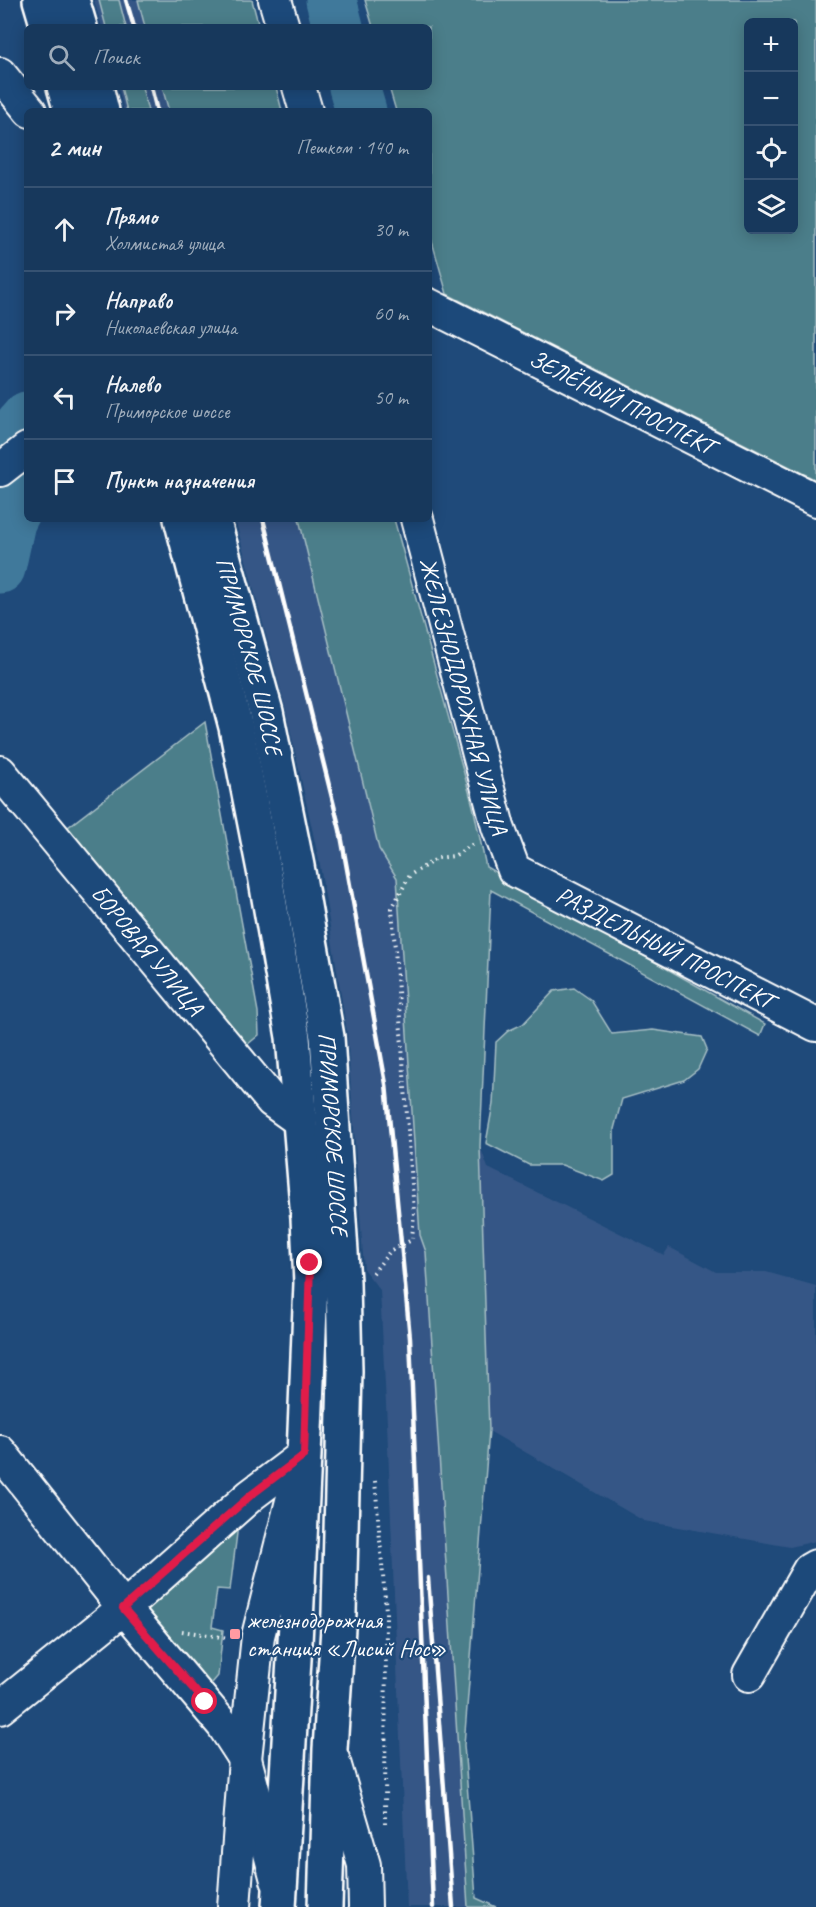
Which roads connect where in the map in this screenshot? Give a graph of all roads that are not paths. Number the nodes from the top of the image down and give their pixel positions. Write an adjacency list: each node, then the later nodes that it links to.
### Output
1 (40, 0): 4 (main road)
2 (72, 0): 5 (main road)
3 (275, 0): 6 (street)
4 (47, 24)
5 (79, 24)
6 (282, 24)
7 (0, 74): 11 (street)
8 (65, 90): 12 (main road)
9 (97, 90): 13 (main road)
10 (301, 90): 14 (street)
11 (28, 108)
12 (70, 108)
13 (101, 108)
14 (305, 108)
15 (432, 307): 16 (street, ЗЕЛЁНЫЙ ПРОСПЕКТ)
16 (816, 500)
17 (182, 522): 23 (main road, ПРИМОРСКОЕ ШОССЕ)
18 (214, 522): 30 (main road, ПРИМОРСКОЕ ШОССЕ)
19 (418, 522): 21 (street, ЖЕЛЕЗНОДОРОЖНАЯ УЛИЦА)
20 (0, 772): 23 (street, БОРОВАЯ УЛИЦА)
21 (514, 870): 22 (street, РАЗДЕЛЬНЫЙ ПРОСПЕКТ)
22 (816, 1025)
23 (300, 1121): 25 (main road, ПРИМОРСКОЕ ШОССЕ)
24 (0, 1452): 27 (street)
25 (304, 1455): 27 (street); 31 (street); 32 (main road, ПРИМОРСКОЕ ШОССЕ)
26 (816, 1566): 28 (street)
27 (123, 1608): 29 (street); 31 (street)
28 (749, 1675)
29 (0, 1708)
30 (330, 1749): 34 (main road, ПРИМОРСКОЕ ШОССЕ); 35 (street)
31 (245, 1759): 32 (street); 33 (street)
32 (279, 1897)
33 (234, 1907)
34 (325, 1907)
35 (365, 1907)

